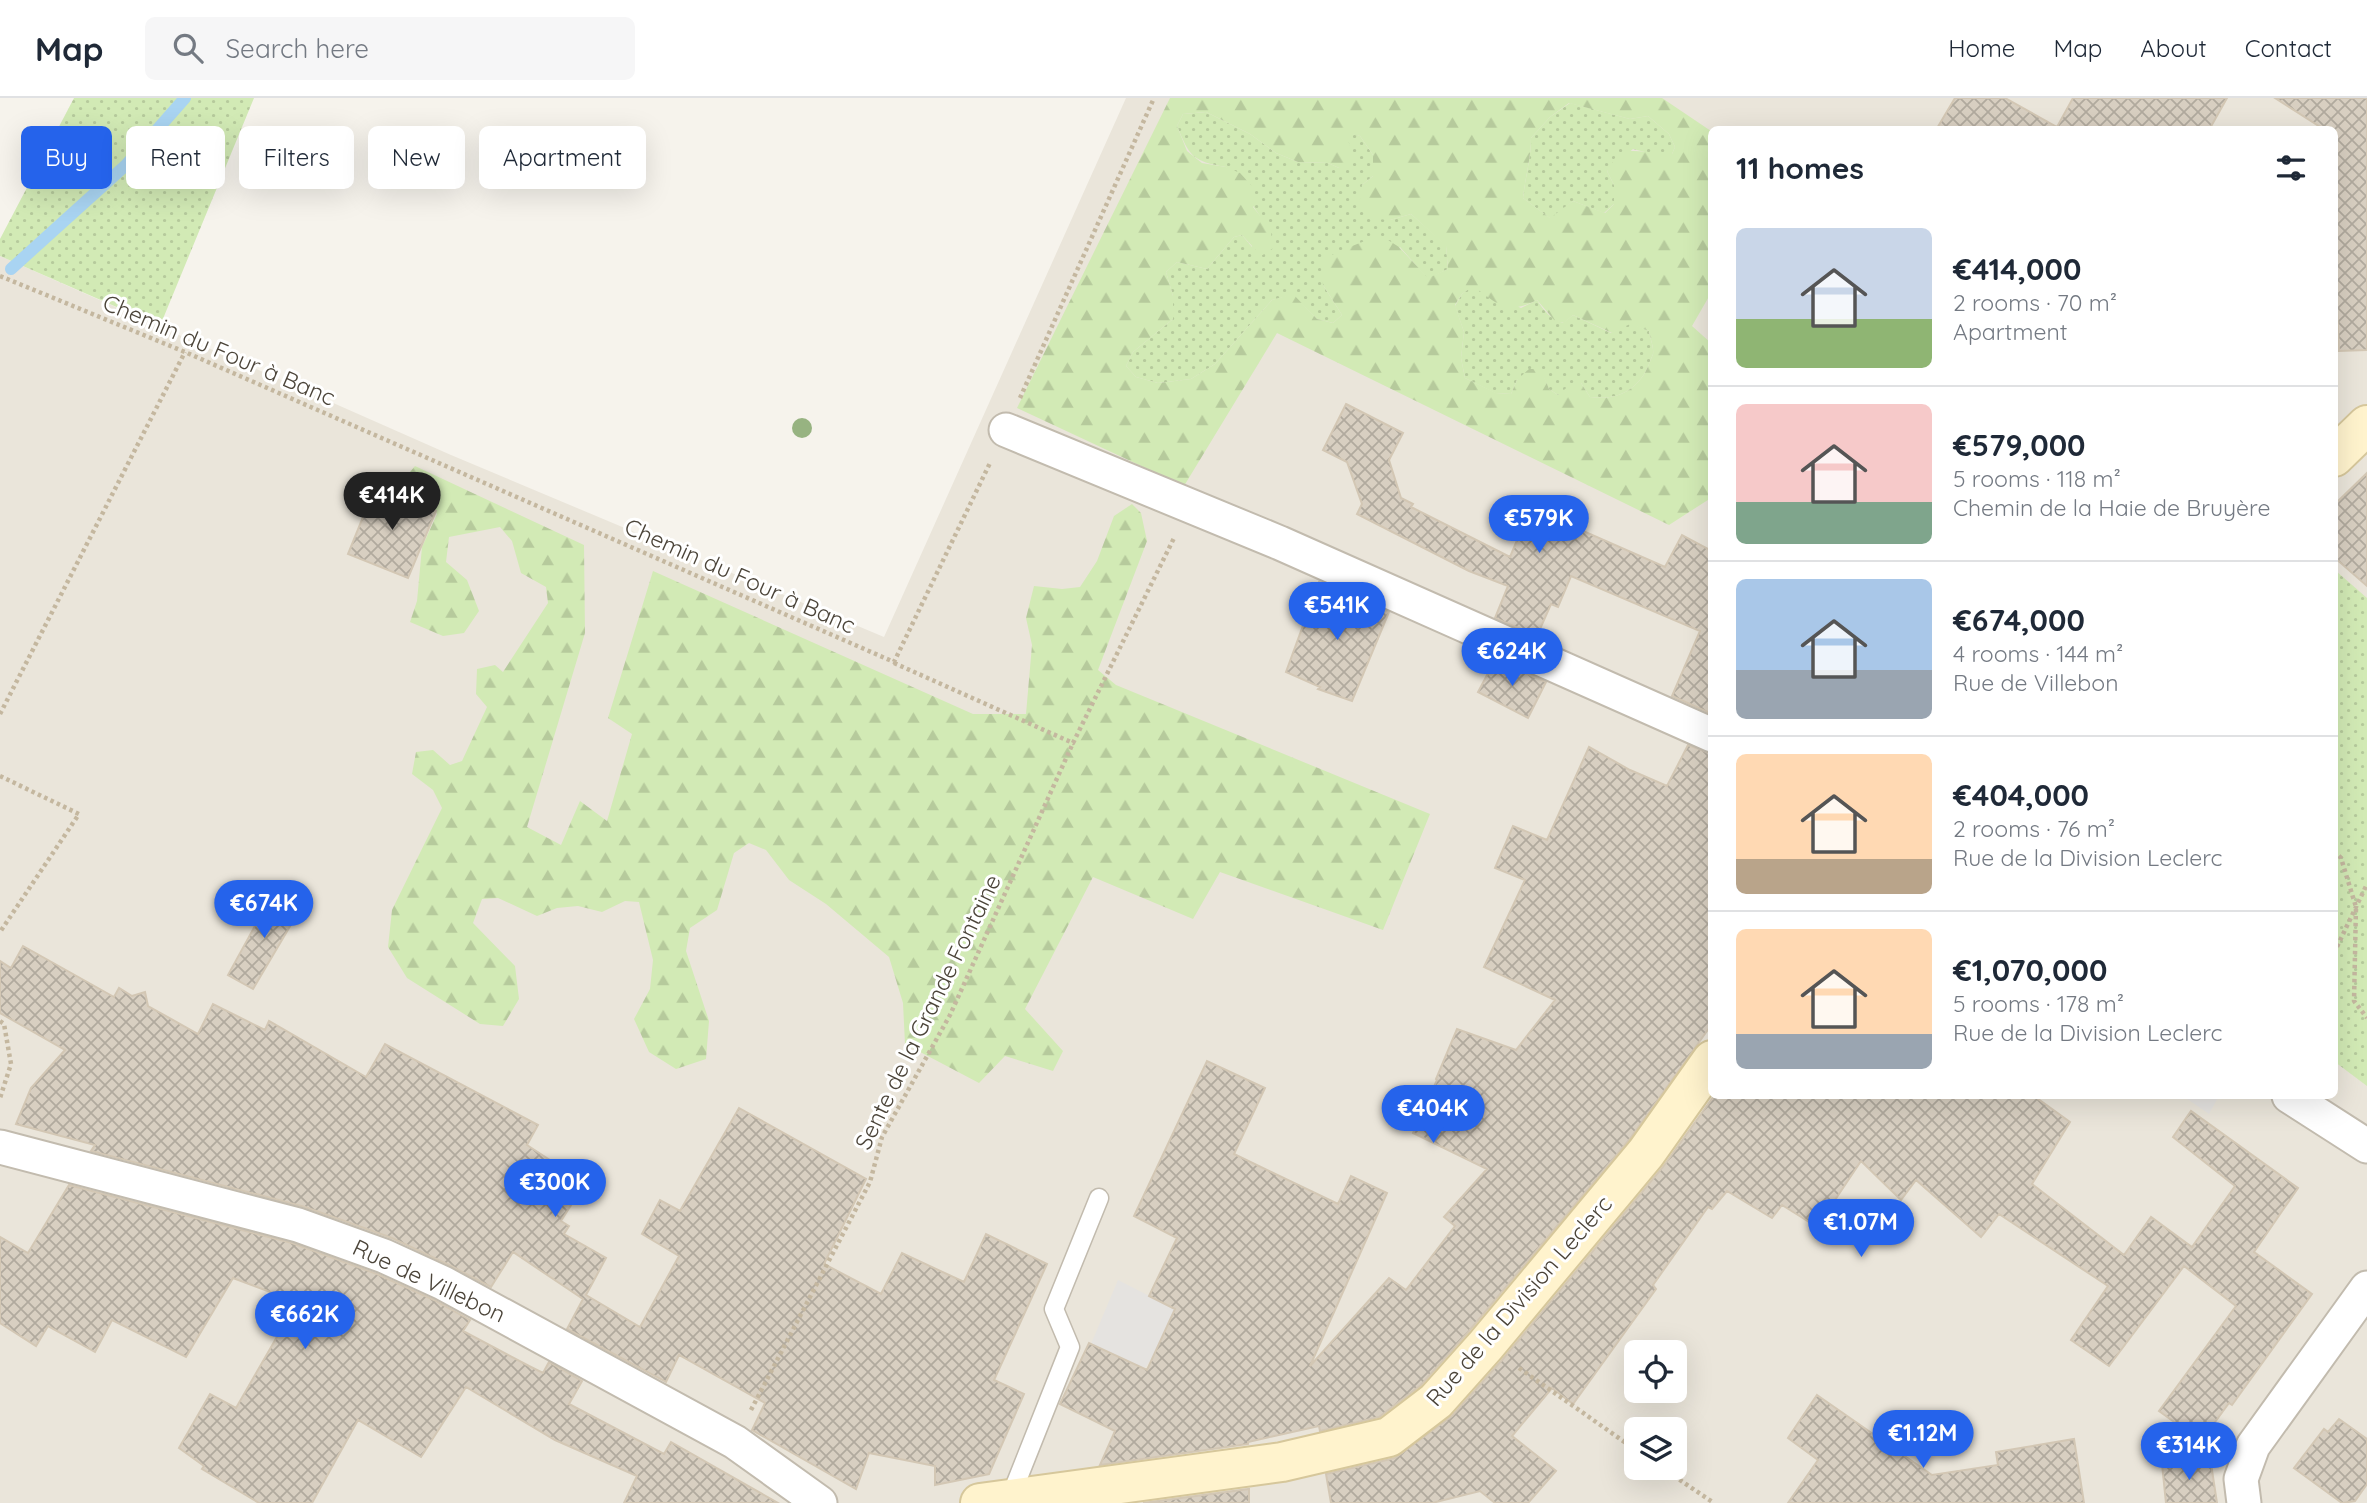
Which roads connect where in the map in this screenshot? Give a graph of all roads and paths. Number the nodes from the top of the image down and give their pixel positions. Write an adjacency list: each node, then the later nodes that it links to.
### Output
1 (1154, 98): 5 (path)
2 (0, 276): 3 (path, Chemin du Four à Banc)
3 (185, 352): 8 (path, Chemin du Four à Banc); 9 (path)
4 (2367, 425): 6 (main road)
5 (1006, 430): 7 (street); 8 (path)
6 (2338, 453)
7 (1190, 506): 10 (street); 11 (path, Sente de la Grande Fontaine)
8 (894, 663): 11 (path, Chemin du Four à Banc)
9 (0, 714)
10 (1708, 733)
11 (1073, 743): 28 (path, Sente de la Grande Fontaine)
12 (0, 776): 16 (path)
13 (2338, 855): 15 (path)
14 (2367, 884): 15 (path)
15 (2356, 907): 17 (path); 18 (path)
16 (0, 932)
17 (2338, 945)
18 (2367, 1018)
19 (0, 1021): 21 (path)
20 (1708, 1066): 27 (main road, Rue de la Division Leclerc)
21 (0, 1098)
22 (2294, 1099): 23 (street)
23 (2367, 1146)
24 (0, 1147): 28 (street, Rue de Villebon)
25 (1099, 1198): 31 (lane)
26 (2367, 1288): 34 (street)
27 (1486, 1345): 29 (path); 31 (main road, Rue de la Division Leclerc)
28 (735, 1442): 32 (street, Rue de Villebon)
29 (1624, 1442)
30 (1680, 1480): 33 (path)
31 (995, 1501)
32 (820, 1503)
33 (1714, 1503)
34 (2244, 1503)

